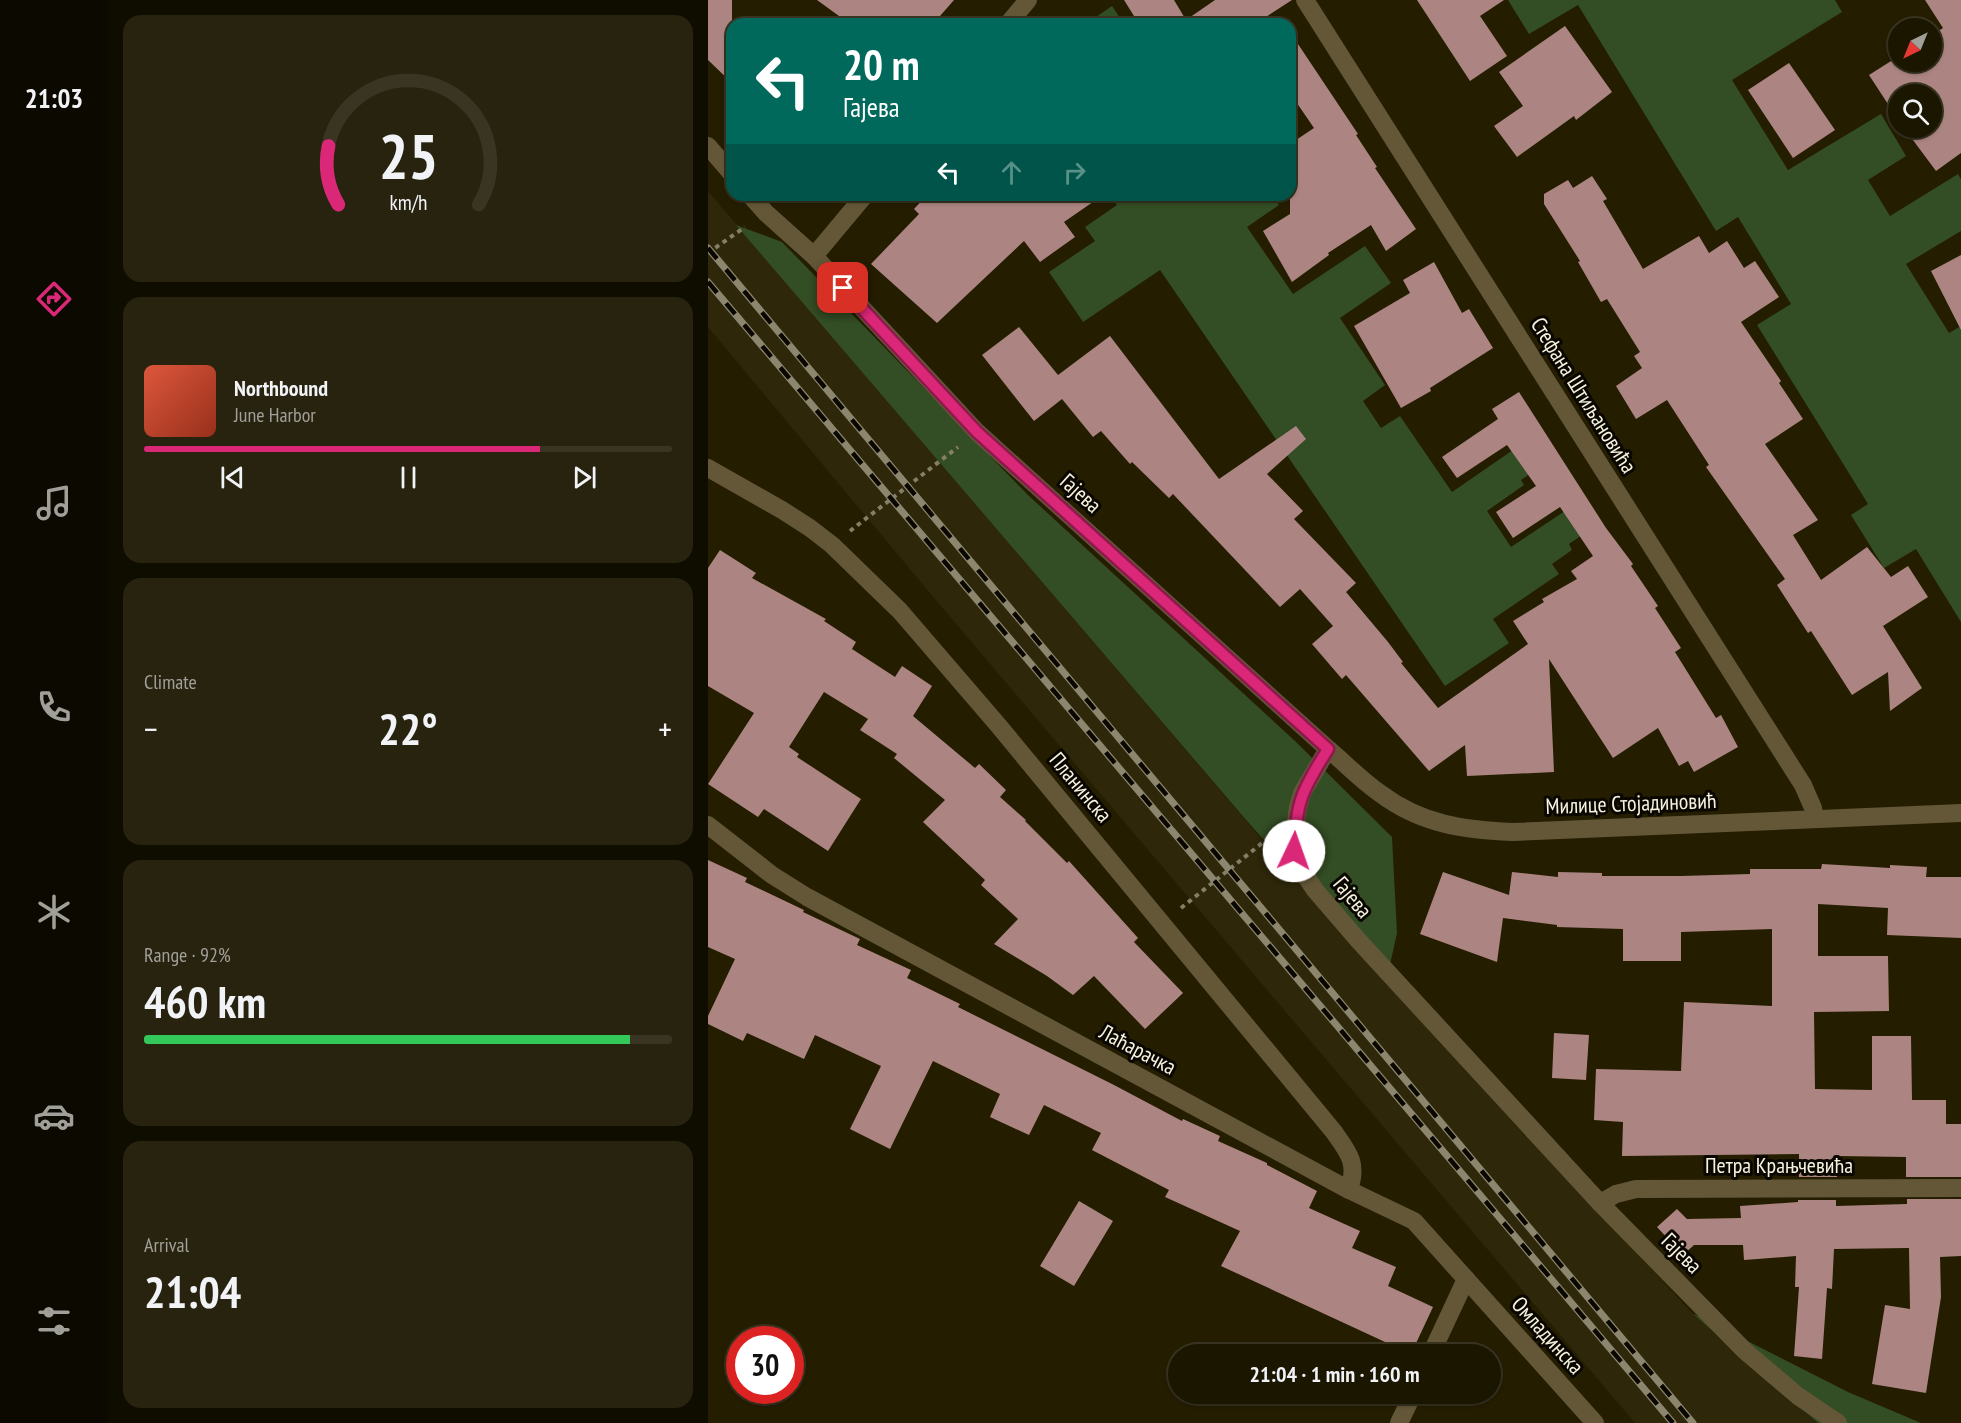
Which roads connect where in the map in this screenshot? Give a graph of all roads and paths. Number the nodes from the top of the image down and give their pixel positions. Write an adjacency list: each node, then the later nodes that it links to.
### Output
1 (1305, 0): 15 (street, Стефана Штиљановића)
2 (708, 146): 3 (street)
3 (726, 167)
4 (755, 201): 6 (street, Гајева)
5 (860, 201): 8 (street)
6 (766, 213): 7 (path); 8 (street, Гајева)
7 (708, 253)
8 (814, 256): 9 (street, Гајева)
9 (977, 432): 11 (path); 12 (street, Гајева)
10 (708, 468): 11 (street, Планинска)
11 (832, 545): 17 (street, Планинска)
12 (1328, 749): 14 (street, Гајева); 15 (street, Милице Стојадиновић)
13 (1961, 813): 15 (street, Милице Стојадиновић)
14 (1297, 814): 17 (path); 20 (street, Гајева)
15 (1815, 819)
16 (708, 825): 19 (street, Лаћарачка)
17 (1163, 923): 19 (street, Планинска)
18 (1961, 1188): 20 (street, Петра Крањчевића)
19 (1349, 1190): 21 (street, Лаћарачка)
20 (1600, 1203): 26 (street, Гајева)
21 (1466, 1279): 22 (street); 25 (street, Омладинска)
22 (1436, 1344)
23 (1408, 1404): 24 (street)
24 (1399, 1423)
25 (1595, 1423)
26 (1838, 1423)

